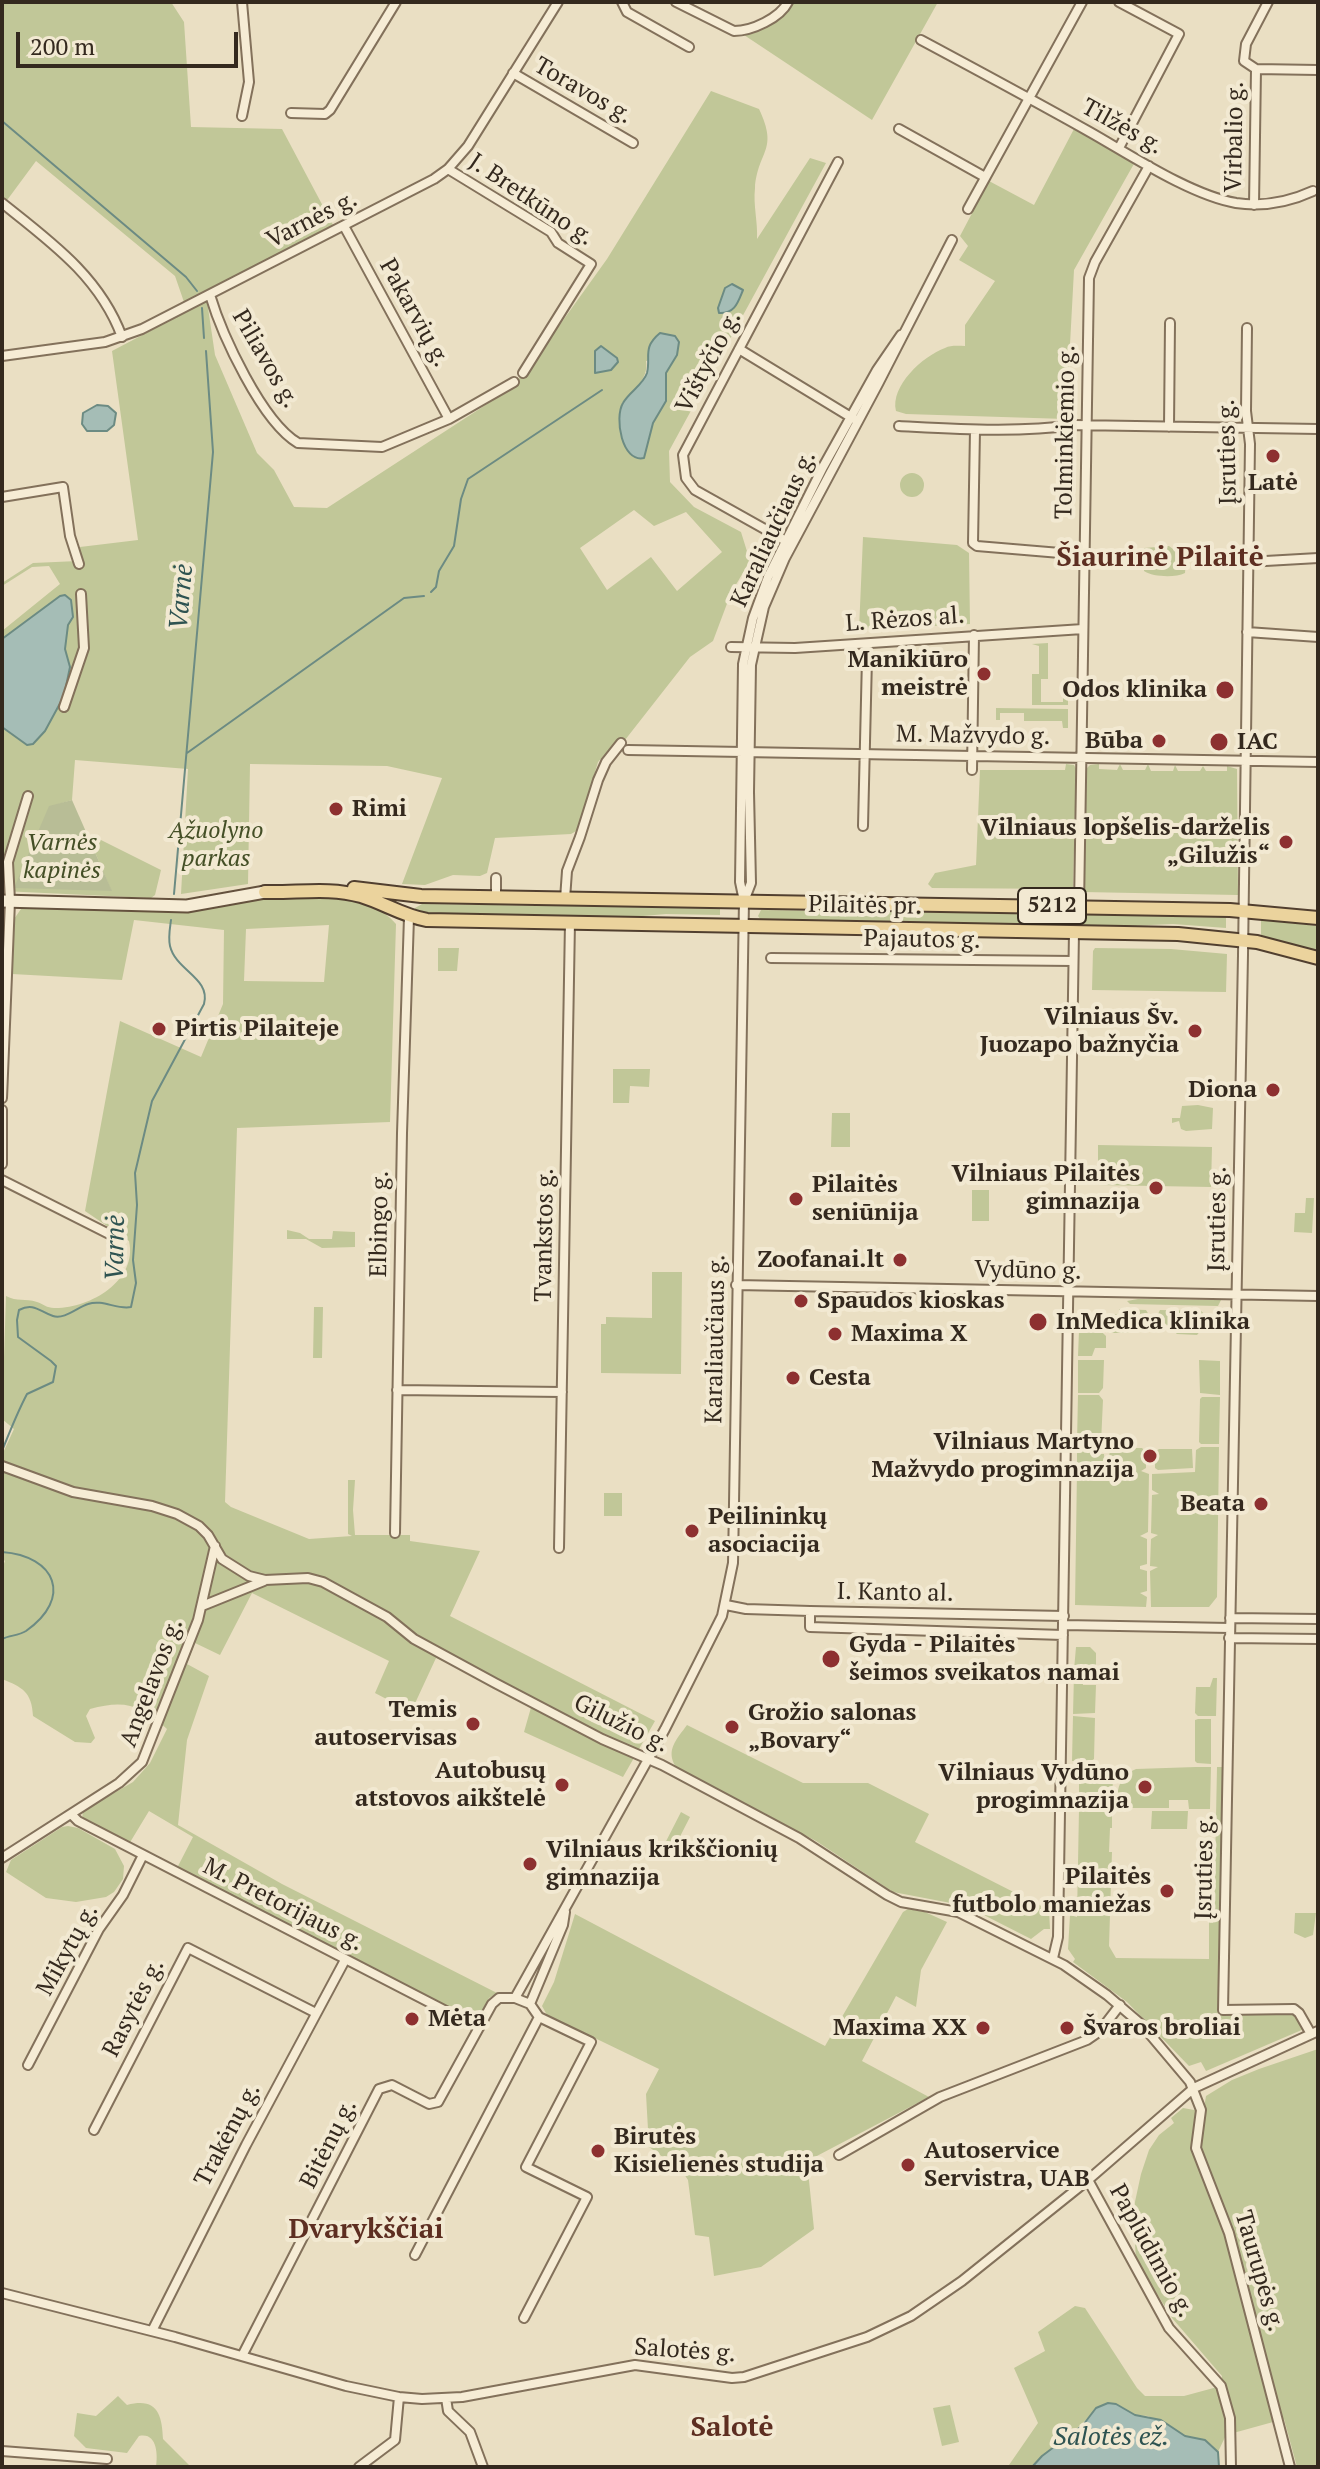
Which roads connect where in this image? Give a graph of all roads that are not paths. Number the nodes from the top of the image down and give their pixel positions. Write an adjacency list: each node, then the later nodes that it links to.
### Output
1 (242, 2): 17 (street)
2 (396, 2): 16 (street)
3 (558, 2): 14 (street, Varnės g.)
4 (622, 2): 11 (street)
5 (676, 2): 6 (street)
6 (788, 2)
7 (1082, 2): 15 (street)
8 (1119, 2): 20 (street)
9 (1268, 2): 12 (street)
10 (921, 40): 15 (street, Tilžės g.)
11 (689, 47)
12 (1256, 69): 13 (street); 27 (street, Virbalio g.)
13 (1318, 70)
14 (513, 73): 19 (street, Toravos g.); 23 (street, Varnės g.)
15 (1029, 99): 20 (street, Tilžės g.); 24 (street)
16 (291, 113)
17 (242, 116)
18 (899, 129): 24 (street)
19 (633, 143)
20 (1119, 148): 22 (street, Tilžės g.)
21 (838, 162): 35 (street, Vištyčio g.)
22 (1149, 166): 27 (street, Tilžės g.); 41 (street, Tolminkiemio g.)
23 (448, 169): 29 (street, Varnės g.); 37 (street, J. Bretkūno g.)
24 (985, 177): 28 (street)
25 (1313, 191): 27 (street, Tilžės g.)
26 (2, 203): 34 (street)
27 (1254, 205)
28 (968, 209)
29 (344, 226): 31 (street, Varnės g.); 39 (street, Pakarvių g.)
30 (952, 240): 40 (street, Karaliaučiaus g.)
31 (210, 295): 34 (street, Varnės g.); 39 (street, Piliavos g.)
32 (1170, 323): 43 (street)
33 (1247, 328): 44 (street, Įsruties g.)
34 (122, 337): 36 (street, Varnės g.)
35 (739, 349): 40 (street); 48 (street, Vištyčio g.)
36 (2, 356)
37 (523, 373)
38 (514, 382): 39 (street, Piliavos g.)
39 (449, 419)
40 (854, 419): 48 (street, Karaliaučiaus g.); 59 (street, Karaliaučiaus g.)
41 (1086, 425): 43 (street); 46 (street); 49 (street, Tolminkiemio g.)
42 (899, 426): 46 (street)
43 (1169, 427): 44 (street)
44 (1248, 428): 45 (street); 51 (street, Įsruties g.)
45 (1318, 429)
46 (975, 430): 49 (street)
47 (2, 497): 52 (street)
48 (786, 541): 59 (street, Karaliaučiaus g.)
49 (1084, 555): 54 (street, Tolminkiemio g.)
50 (1318, 558): 51 (street)
51 (1248, 562): 55 (street, Įsruties g.)
52 (79, 564)
53 (81, 594): 61 (street)
54 (1083, 629): 56 (street, L. Rėzos al.); 65 (street, Tolminkiemio g.)
55 (1247, 632): 57 (street); 66 (street, Įsruties g.)
56 (974, 635): 59 (street, L. Rėzos al.); 64 (street)
57 (1318, 637)
58 (731, 647): 59 (street, L. Rėzos al.)
59 (749, 648): 62 (street, Karaliaučiaus g.)
60 (867, 658): 63 (street)
61 (64, 707)
62 (746, 752): 63 (street, M. Mažvydo g.); 75 (street, M. Mažvydo g.); 77 (street, Karaliaučiaus g.)
63 (865, 754): 64 (street, M. Mažvydo g.); 70 (street)
64 (972, 756): 65 (street, M. Mažvydo g.); 68 (street)
65 (1081, 758): 66 (street, M. Mažvydo g.); 78 (street, Tolminkiemio g.)
66 (1245, 760): 67 (street, M. Mažvydo g.); 79 (street, Įsruties g.)
67 (1318, 762)
68 (972, 770)
69 (28, 796): 76 (street)
70 (863, 826)
71 (496, 878): 74 (street)
72 (265, 892): 73 (main road, Pilaitės pr. / 5212); 76 (main road, Pilaitės pr. / 5212); 80 (main road, Pilaitės pr. / 5212)
73 (433, 896): 74 (main road, Pilaitės pr. / 5212); 80 (main road)
74 (496, 897): 75 (main road, Pilaitės pr. / 5212)
75 (565, 899): 77 (main road, Pilaitės pr. / 5212)
76 (6, 901): 89 (street)
77 (744, 901): 78 (main road, Pilaitės pr. / 5212); 83 (street, Karaliaučiaus g.)
78 (1079, 907): 79 (main road, Pilaitės pr. / 5212)
79 (1243, 911): 81 (main road, Pilaitės pr. / 5212); 85 (street, Įsruties g.)
80 (409, 917): 82 (main road, Pilaitės pr. / 5212); 98 (street, Elbingo g.)
81 (1318, 918)
82 (570, 922): 83 (main road, Pilaitės pr. / 5212); 99 (street, Tvankstos g.)
83 (743, 925): 84 (main road, Pilaitės pr. / 5212); 94 (street, Karaliaučiaus g.)
84 (1074, 932): 85 (main road, Pilaitės pr. / 5212); 88 (street)
85 (1243, 940): 87 (main road, Pilaitės pr. / 5212); 96 (street, Įsruties g.)
86 (771, 958): 88 (street, Pajautos g.)
87 (1318, 958)
88 (1073, 961): 95 (street)
89 (2, 1098)
90 (2, 1110): 91 (street)
91 (2, 1164)
92 (2, 1180): 93 (street)
93 (111, 1235)
94 (736, 1285): 95 (street, Vydūno g.); 105 (street, Karaliaučiaus g.)
95 (1068, 1292): 96 (street, Vydūno g.); 111 (street)
96 (1236, 1294): 97 (street, Vydūno g.); 112 (street, Įsruties g.)
97 (1318, 1296)
98 (397, 1390): 99 (street); 101 (street, Elbingo g.)
99 (562, 1392): 103 (street, Tvankstos g.)
100 (2, 1466): 102 (street, Gilužio g.)
101 (395, 1533)
102 (215, 1545): 104 (street, Gilužio g.); 106 (street, Angelavos g.)
103 (559, 1548)
104 (265, 1580): 106 (street); 117 (street, Gilužio g.)
105 (726, 1605): 107 (street, I. Kanto al.); 117 (street, Karaliaučiaus g.)
106 (202, 1606): 118 (street, Angelavos g.)
107 (810, 1611): 108 (street, I. Kanto al.); 113 (street, I. Kanto al.)
108 (892, 1613): 109 (street, I. Kanto al.); 113 (street)
109 (928, 1613): 111 (street, I. Kanto al.); 114 (street)
110 (1318, 1619): 112 (street, I. Kanto al.)
111 (1064, 1620): 112 (street, I. Kanto al.); 115 (street)
112 (1230, 1628): 116 (street, I. Kanto al.); 130 (street, Įsruties g.)
113 (891, 1630): 114 (street, I. Kanto al.)
114 (927, 1631): 115 (street, I. Kanto al.)
115 (1063, 1635): 122 (street)
116 (1318, 1639)
117 (648, 1759): 121 (street, Bitėnų g.); 122 (street, Gilužio g.)
118 (71, 1814): 119 (street, M. Pretorijaus g.); 120 (street, Angelavos g.)
119 (143, 1855): 123 (street, M. Pretorijaus g.); 131 (street, Mikytų g.)
120 (2, 1858)
121 (565, 1912): 124 (street, Bitėnų g.); 125 (street, Bitėnų g.)
122 (1053, 1958): 126 (street, Gilužio g.)
123 (345, 1960): 127 (street, Trakėnų g.); 129 (street, M. Pretorijaus g.)
124 (515, 1998): 125 (street); 129 (street, Bitėnų g.)
125 (530, 2004): 128 (street)
126 (1120, 2005): 132 (street, Gilužio g.); 134 (street)
127 (316, 2013): 133 (street, Rasytės g.); 139 (street, Trakėnų g.)
128 (539, 2017): 136 (street); 138 (street)
129 (479, 2028): 140 (street, Bitėnų g.)
130 (1315, 2033): 132 (street, Salotės g.)
131 (28, 2065)
132 (1194, 2088): 135 (street, Salotės g.); 148 (street, Taurupės g.)
133 (94, 2130)
134 (839, 2155)
135 (1088, 2180): 142 (street, Salotės g.); 147 (street, Paplūdimio g.)
136 (415, 2255)
137 (2, 2293): 139 (street, Salotės g.)
138 (524, 2318)
139 (152, 2331): 140 (street, Salotės g.)
140 (242, 2356): 141 (street, Salotės g.)
141 (399, 2397): 142 (street, Salotės g.); 145 (street)
142 (446, 2398): 146 (street)
143 (2, 2451): 144 (street)
144 (107, 2459)
145 (359, 2467)
146 (483, 2467)
147 (1231, 2467)
148 (1290, 2467)

